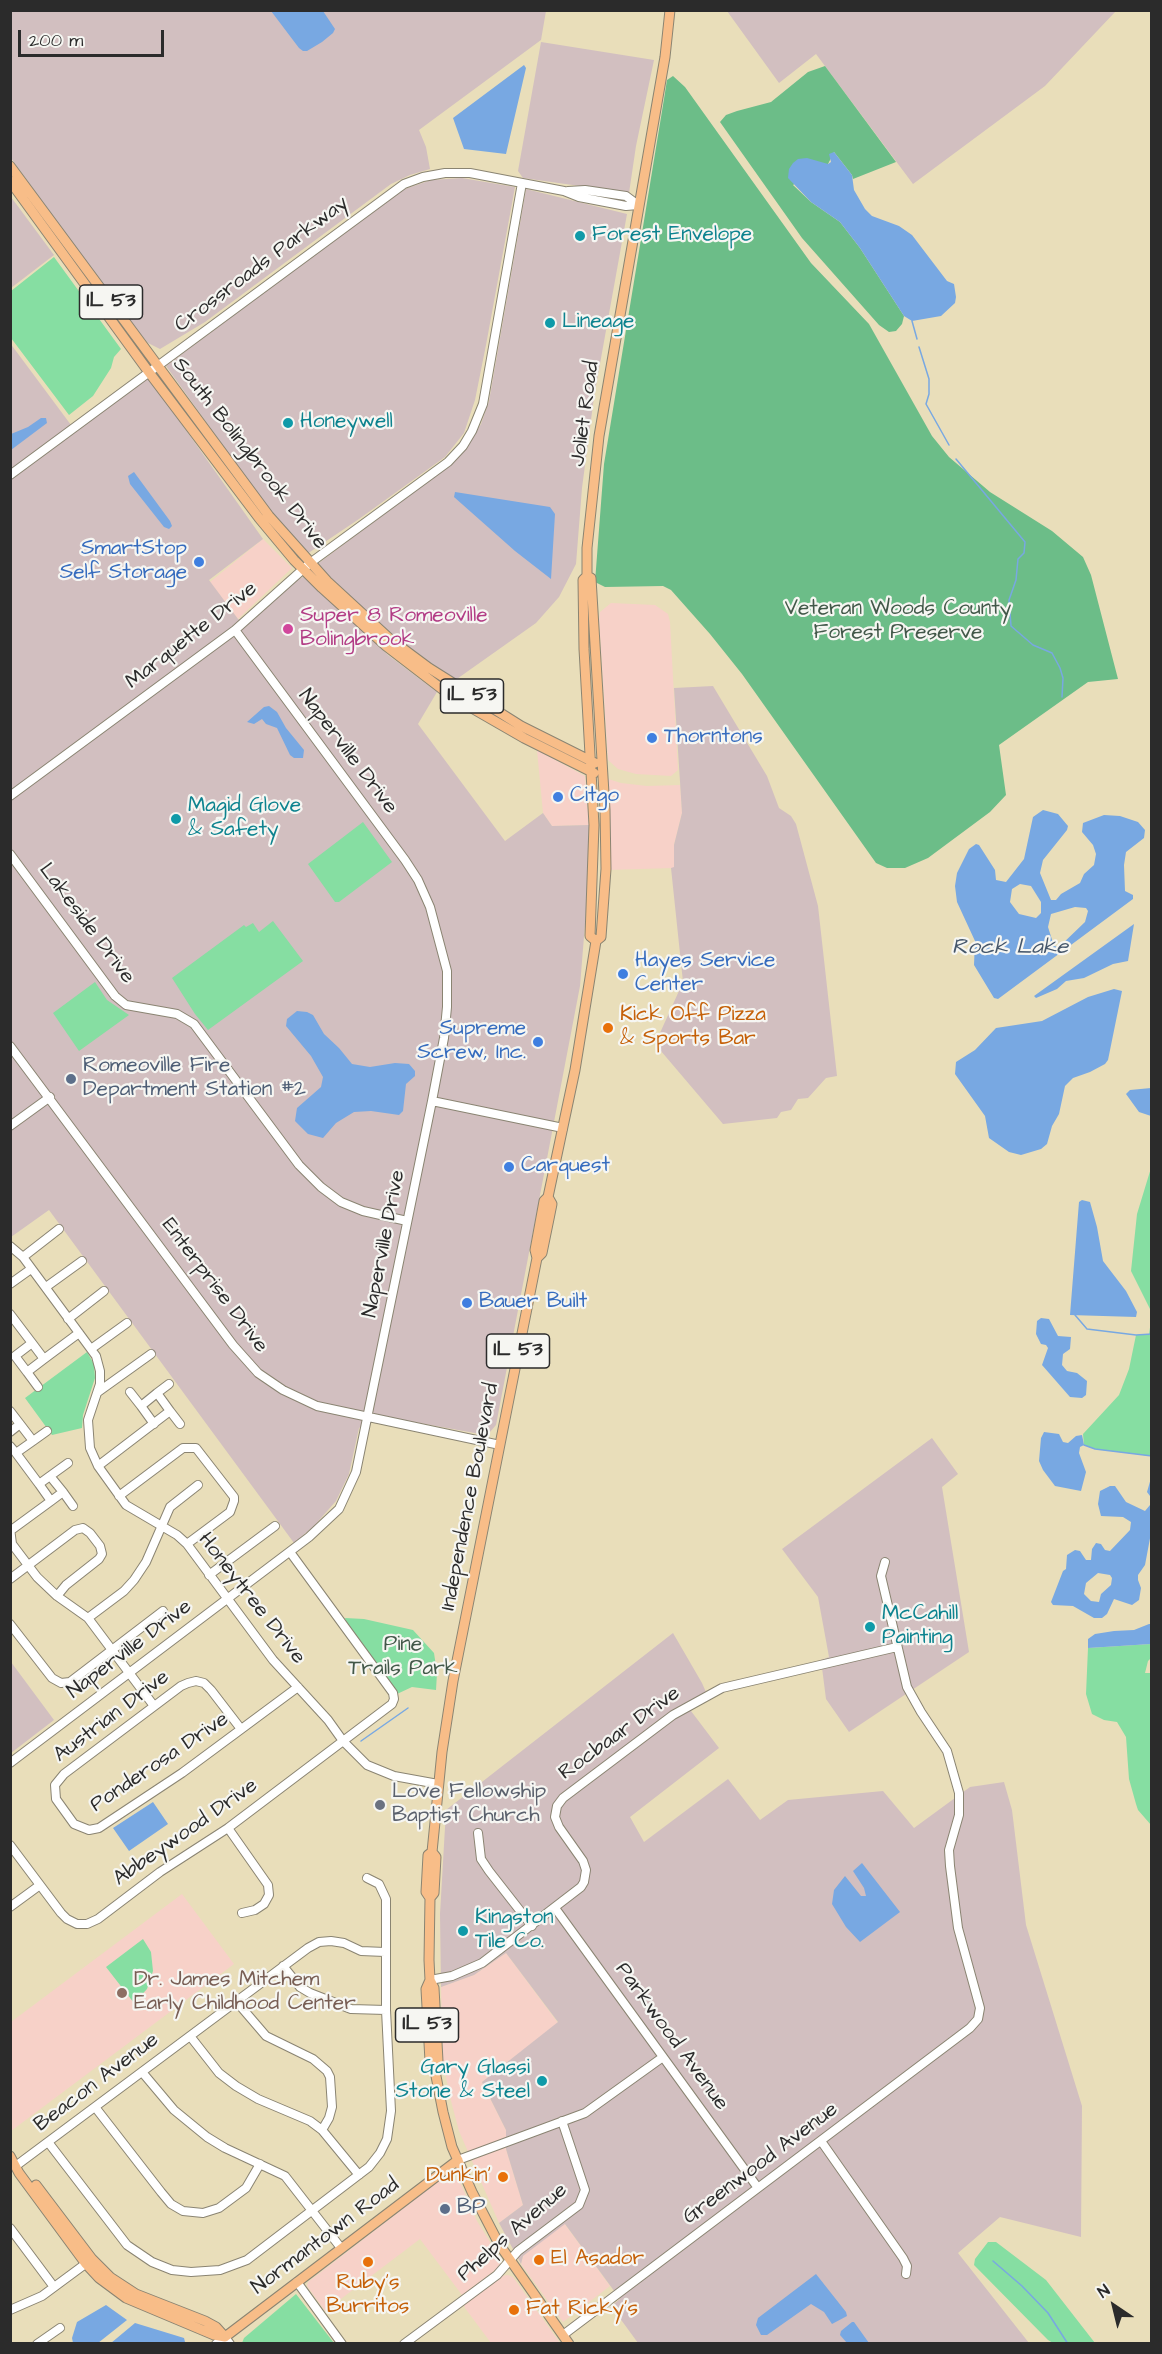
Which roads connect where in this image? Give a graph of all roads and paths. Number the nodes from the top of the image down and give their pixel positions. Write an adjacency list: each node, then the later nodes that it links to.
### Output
1 (670, 10): 5 (main road, Joliet Road)
2 (10, 166): 6 (main road, South Bolingbrook Drive / IL 53)
3 (10, 182): 7 (main road, South Bolingbrook Drive / IL 53)
4 (522, 183): 5 (street, Crossroads Parkway); 6 (street, Crossroads Parkway); 9 (street, Marquette Drive)
5 (638, 205): 10 (main road, Joliet Road)
6 (157, 365): 7 (street, Crossroads Parkway); 9 (main road, South Bolingbrook Drive / IL 53)
7 (148, 371): 8 (street, Crossroads Parkway); 9 (main road, South Bolingbrook Drive / IL 53)
8 (10, 475)
9 (306, 566): 11 (street, Marquette Drive); 12 (main road, South Bolingbrook Drive / IL 53); 13 (main road, South Bolingbrook Drive / IL 53)
10 (587, 576): 12 (main road, Joliet Road); 14 (main road, Joliet Road)
11 (235, 630): 15 (street, Marquette Drive); 20 (street, Naperville Drive)
12 (590, 760): 13 (main road, Joliet Road); 14 (main road, South Bolingbrook Drive / IL 53)
13 (591, 771): 14 (main road, South Bolingbrook Drive / IL 53); 17 (main road, Independence Boulevard / IL 53)
14 (603, 771): 17 (main road, Independence Boulevard / IL 53)
15 (10, 796)
16 (10, 854): 23 (street, Lakeside Drive)
17 (596, 941): 22 (main road, Independence Boulevard / IL 53)
18 (10, 1046): 19 (street, Enterprise Drive)
19 (50, 1097): 21 (street); 50 (street, Enterprise Drive)
20 (432, 1101): 22 (street); 23 (street, Naperville Drive)
21 (10, 1126)
22 (563, 1128): 57 (main road, Independence Boulevard / IL 53)
23 (407, 1221): 50 (street, Naperville Drive)
24 (59, 1230): 26 (street)
25 (10, 1246): 26 (street, Honeytree Drive)
26 (23, 1257): 28 (street, Honeytree Drive)
27 (82, 1261): 30 (street)
28 (31, 1269): 29 (street); 30 (street, Honeytree Drive)
29 (10, 1284)
30 (45, 1287): 33 (street, Honeytree Drive)
31 (104, 1291): 33 (street)
32 (10, 1314): 36 (street)
33 (68, 1319): 35 (street, Honeytree Drive)
34 (127, 1323): 37 (street)
35 (79, 1333): 37 (street, Honeytree Drive); 40 (street)
36 (32, 1343): 39 (street); 40 (street)
37 (91, 1349): 44 (street, Honeytree Drive)
38 (151, 1354): 44 (street)
39 (13, 1357): 41 (street)
40 (44, 1359): 41 (street)
41 (27, 1372): 43 (street)
42 (170, 1384): 46 (street)
43 (38, 1387)
44 (98, 1392): 61 (street, Honeytree Drive)
45 (130, 1392): 47 (street)
46 (157, 1394): 47 (street); 49 (street)
47 (141, 1406): 52 (street)
48 (10, 1411): 51 (street)
49 (170, 1411): 52 (street); 53 (street)
50 (369, 1417): 57 (street, Enterprise Drive); 73 (street, Naperville Drive)
51 (20, 1424): 55 (street); 56 (street)
52 (154, 1424): 61 (street)
53 (180, 1424)
54 (47, 1431): 56 (street)
55 (10, 1432)
56 (33, 1441): 59 (street)
57 (500, 1445): 91 (main road, Independence Boulevard / IL 53)
58 (10, 1446): 59 (street)
59 (16, 1453): 63 (street)
60 (68, 1463): 62 (street)
61 (98, 1466): 66 (street, Honeytree Drive)
62 (50, 1476): 63 (street); 65 (street)
63 (39, 1484): 67 (street)
64 (198, 1485): 69 (street)
65 (63, 1492): 67 (street); 68 (street)
66 (119, 1496): 69 (street, Honeytree Drive); 72 (street)
67 (51, 1501): 71 (street)
68 (73, 1506)
69 (161, 1526): 72 (street, Honeytree Drive); 81 (street)
70 (275, 1526): 76 (street)
71 (11, 1530): 75 (street)
72 (187, 1544): 76 (street, Honeytree Drive)
73 (290, 1552): 79 (street, Naperville Drive); 89 (street, Abbeywood Drive)
74 (885, 1562): 83 (street)
75 (28, 1566): 77 (street); 78 (street); 78 (street)
76 (209, 1575): 79 (street, Honeytree Drive)
77 (10, 1579)
78 (57, 1596): 81 (street)
79 (227, 1600): 85 (street, Naperville Drive); 86 (street, Honeytree Drive)
80 (163, 1611): 84 (street)
81 (88, 1618): 84 (street)
82 (10, 1624): 84 (street)
83 (897, 1647): 99 (street, Rocbaar Drive); 113 (street, Greenwood Avenue)
84 (111, 1650): 85 (street)
85 (129, 1674): 87 (street); 90 (street, Naperville Drive)
86 (298, 1687): 88 (street, Ponderosa Drive); 89 (street, Honeytree Drive)
87 (154, 1706): 88 (street, Austrian Drive); 92 (street, Austrian Drive)
88 (241, 1729): 92 (street, Ponderosa Drive)
89 (343, 1741): 91 (street, Honeytree Drive); 93 (street, Abbeywood Drive)
90 (10, 1763)
91 (438, 1784): 104 (main road, Independence Boulevard / IL 53)
92 (55, 1785)
93 (228, 1828): 97 (street, Abbeywood Drive); 100 (street)
94 (478, 1833): 101 (street)
95 (10, 1845): 97 (street, Abbeywood Drive)
96 (367, 1878): 102 (street)
97 (40, 1885): 98 (street)
98 (10, 1907)
99 (555, 1908): 101 (street); 108 (street, Parkwood Avenue)
100 (242, 1913)
101 (532, 1926): 104 (street)
102 (385, 1952): 103 (street, Beacon Avenue); 106 (street)
103 (283, 1966): 105 (street, Beacon Avenue); 106 (street)
104 (430, 1980): 116 (main road, Independence Boulevard / IL 53)
105 (236, 2001): 107 (street, Beacon Avenue); 112 (street)
106 (386, 2010): 119 (street)
107 (190, 2036): 109 (street, Beacon Avenue); 112 (street)
108 (663, 2057): 111 (street); 120 (street, Parkwood Avenue)
109 (142, 2072): 110 (street, Beacon Avenue); 117 (street)
110 (95, 2107): 114 (street, Beacon Avenue); 117 (street)
111 (562, 2121): 116 (street); 124 (street, Phelps Avenue)
112 (322, 2130): 119 (street)
113 (821, 2140): 120 (street, Greenwood Avenue); 126 (street)
114 (48, 2142): 118 (street, Beacon Avenue); 121 (street)
115 (10, 2156): 118 (main road)
116 (458, 2160): 123 (main road, Normantown Road); 124 (main road, Independence Boulevard / IL 53)
117 (260, 2164): 121 (street)
118 (17, 2165): 125 (main road)
119 (359, 2175): 121 (street)
120 (758, 2188): 131 (street, Greenwood Avenue)
121 (313, 2211): 123 (street)
122 (10, 2228): 128 (street)
123 (341, 2248): 127 (main road, Normantown Road)
124 (510, 2260): 131 (main road, Independence Boulevard / IL 53); 136 (street, Phelps Avenue)
125 (89, 2262): 128 (street); 132 (main road)
126 (906, 2274)
127 (297, 2282): 132 (main road, Normantown Road); 135 (street)
128 (54, 2287): 129 (street)
129 (10, 2310)
130 (60, 2328): 133 (street)
131 (563, 2335): 137 (main road, Independence Boulevard / IL 53)
132 (227, 2340): 134 (street, Normantown Road)
133 (37, 2343)
134 (216, 2343)
135 (342, 2343)
136 (404, 2343)
137 (569, 2343)

